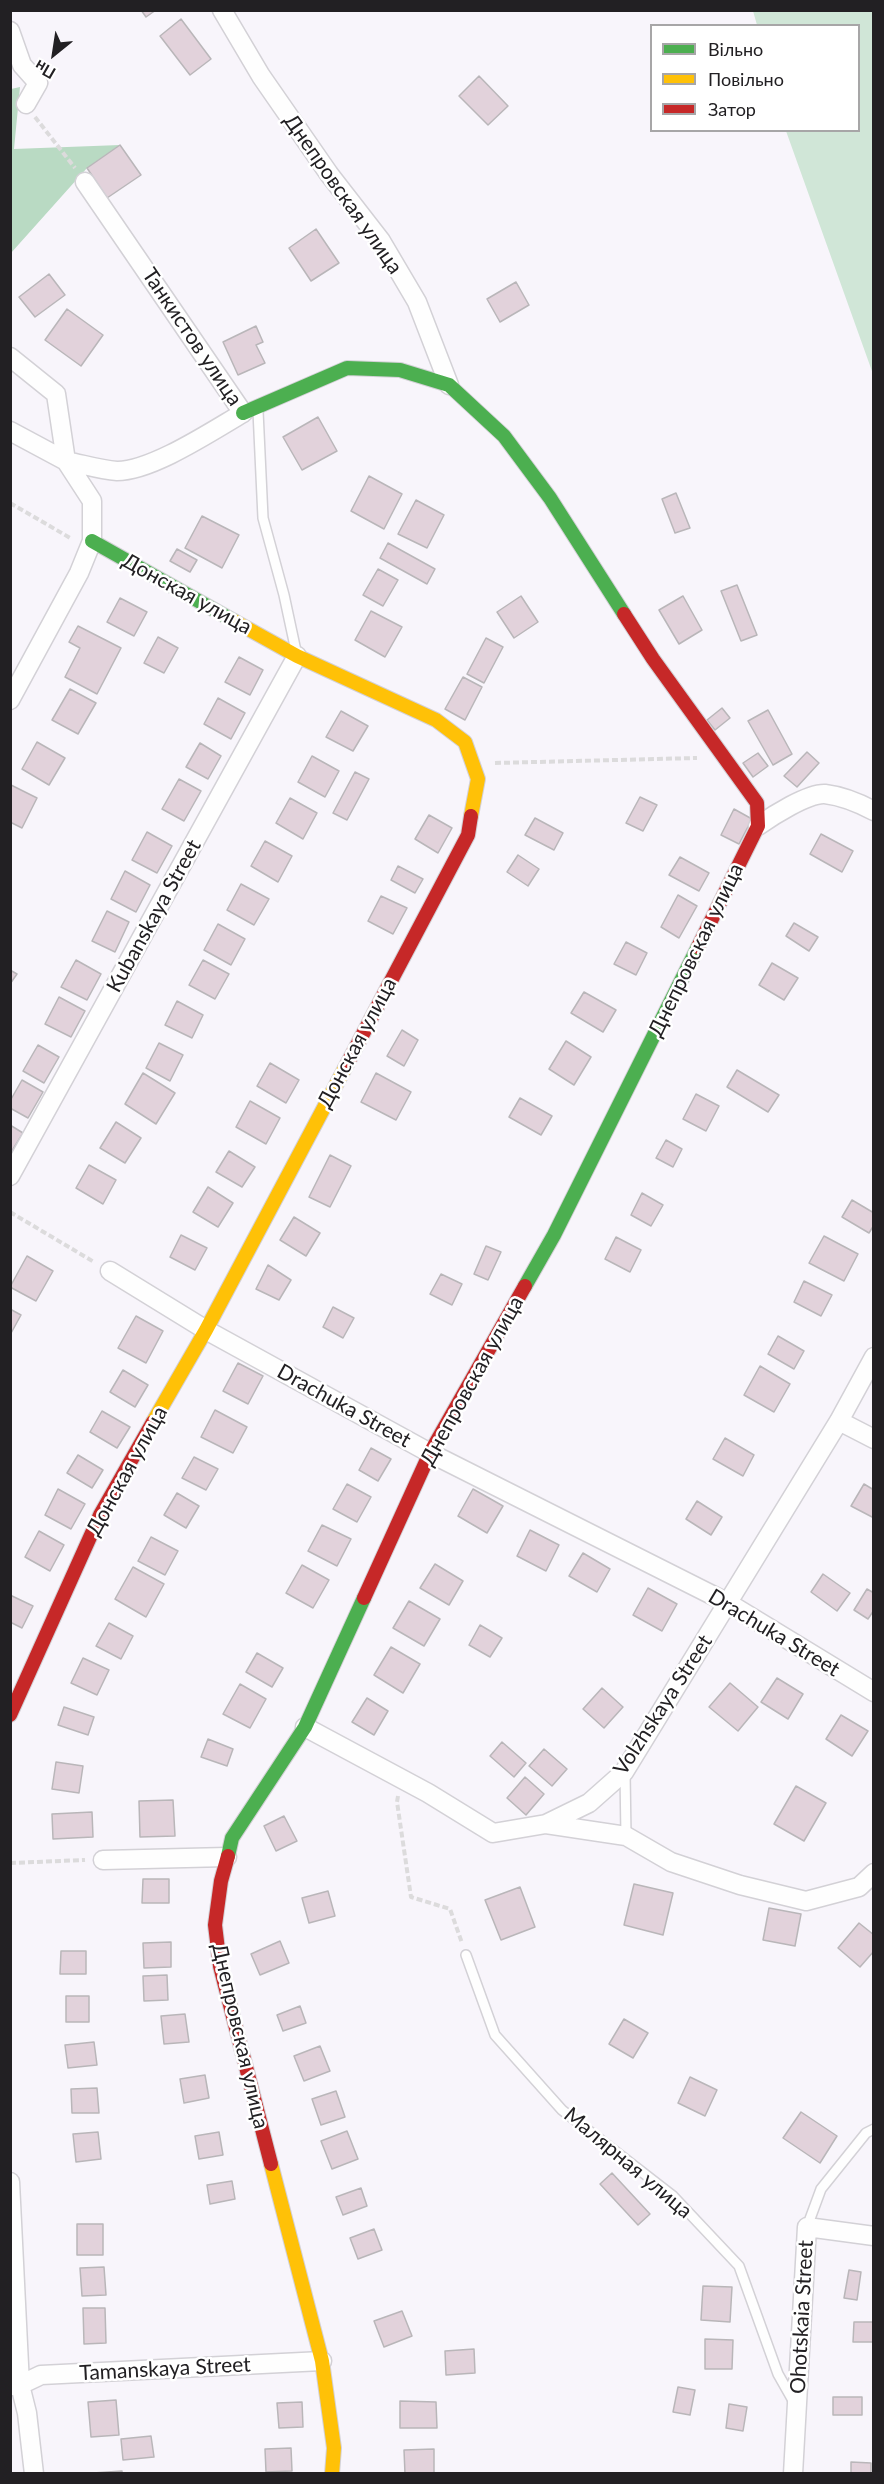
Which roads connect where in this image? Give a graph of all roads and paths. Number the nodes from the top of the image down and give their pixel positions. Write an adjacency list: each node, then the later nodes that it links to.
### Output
1 (222, 10): 7 (street, Днепровская улица)
2 (10, 31): 3 (street)
3 (16, 70): 4 (street)
4 (26, 104): 5 (path)
5 (85, 182): 8 (street, Танкистов улица)
6 (10, 357): 10 (street)
7 (449, 385): 8 (street, Днепровская улица); 15 (street, Днепровская улица)
8 (250, 410): 10 (street, Танкистов улица); 13 (lane)
9 (10, 431): 10 (street)
10 (66, 461): 12 (street)
11 (10, 502): 12 (path)
12 (91, 545): 13 (street, Донская улица); 14 (street)
13 (297, 656): 16 (street, Донская улица); 19 (street, Kubanskaya Street)
14 (10, 700)
15 (726, 761): 16 (path); 18 (street, Днепровская улица)
16 (473, 764): 22 (street, Донская улица)
17 (873, 811): 18 (street)
18 (758, 826): 26 (street, Днепровская улица)
19 (10, 1176)
20 (10, 1212): 21 (path)
21 (110, 1271): 22 (street, Drachuka Street)
22 (206, 1330): 26 (street, Drachuka Street); 29 (street, Донская улица)
23 (873, 1357): 24 (street, Volzhskaya Street)
24 (839, 1421): 25 (street); 27 (street, Volzhskaya Street)
25 (873, 1439)
26 (430, 1453): 27 (street, Drachuka Street); 30 (street, Днепровская улица)
27 (728, 1603): 28 (street, Drachuka Street); 31 (street, Volzhskaya Street)
28 (873, 1692)
29 (10, 1715)
30 (305, 1727): 32 (street, Volzhskaya Street); 35 (street, Днепровская улица)
31 (624, 1772): 33 (street, Volzhskaya Street); 34 (lane)
32 (402, 1779): 33 (street, Volzhskaya Street); 39 (path)
33 (546, 1824): 34 (street)
34 (626, 1836): 38 (street)
35 (227, 1857): 36 (street); 44 (street, Днепровская улица)
36 (104, 1860): 37 (path)
37 (10, 1863)
38 (873, 1873)
39 (466, 1955): 46 (lane, Малярная улица)
40 (873, 2129): 42 (lane)
41 (10, 2182): 45 (street)
42 (807, 2227): 43 (street, Ohotskaia Street); 46 (street, Ohotskaia Street)
43 (873, 2236)
44 (322, 2361): 45 (street, Tamanskaya Street); 48 (street, Днепровская улица)
45 (15, 2386): 47 (street)
46 (797, 2408): 49 (street, Ohotskaia Street)
47 (34, 2474)
48 (332, 2474)
49 (793, 2474)

